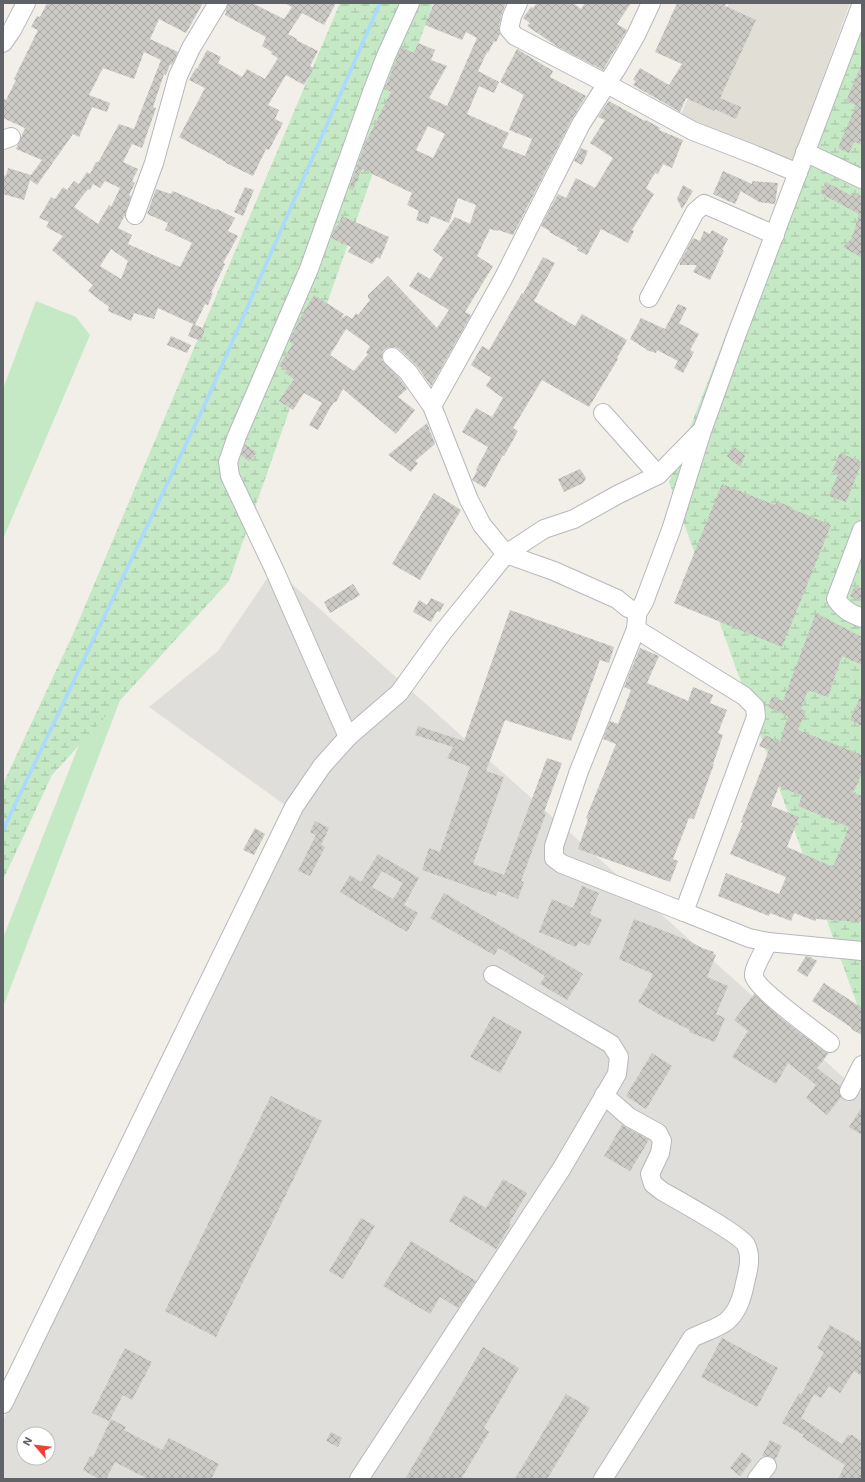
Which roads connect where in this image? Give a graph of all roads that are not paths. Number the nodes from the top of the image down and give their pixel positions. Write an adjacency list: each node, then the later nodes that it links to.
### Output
1 (26, 3): 7 (street)
2 (218, 3): 12 (street)
3 (410, 3): 24 (street)
4 (518, 3): 8 (street)
5 (651, 3): 8 (street)
6 (862, 5): 9 (street)
7 (3, 44)
8 (607, 84): 10 (street); 16 (street)
9 (805, 152): 10 (street); 11 (street)
10 (798, 173): 13 (street)
11 (862, 179)
12 (135, 216)
13 (775, 235): 14 (street); 18 (street)
14 (650, 298)
15 (392, 357): 16 (street)
16 (432, 406): 21 (street)
17 (603, 413): 19 (street)
18 (702, 431): 19 (street); 23 (street)
19 (658, 475): 21 (street)
20 (862, 530): 22 (street)
21 (506, 554): 23 (street); 24 (street)
22 (862, 618)
23 (637, 620): 25 (street); 25 (street)
24 (348, 737): 33 (street)
25 (684, 912): 26 (street)
26 (768, 942): 27 (street); 29 (street)
27 (862, 952)
28 (493, 975): 32 (street)
29 (830, 1043)
30 (862, 1065): 31 (street)
31 (849, 1091)
32 (604, 1095): 34 (street); 35 (street)
33 (3, 1404)
34 (359, 1479)
35 (603, 1479)

